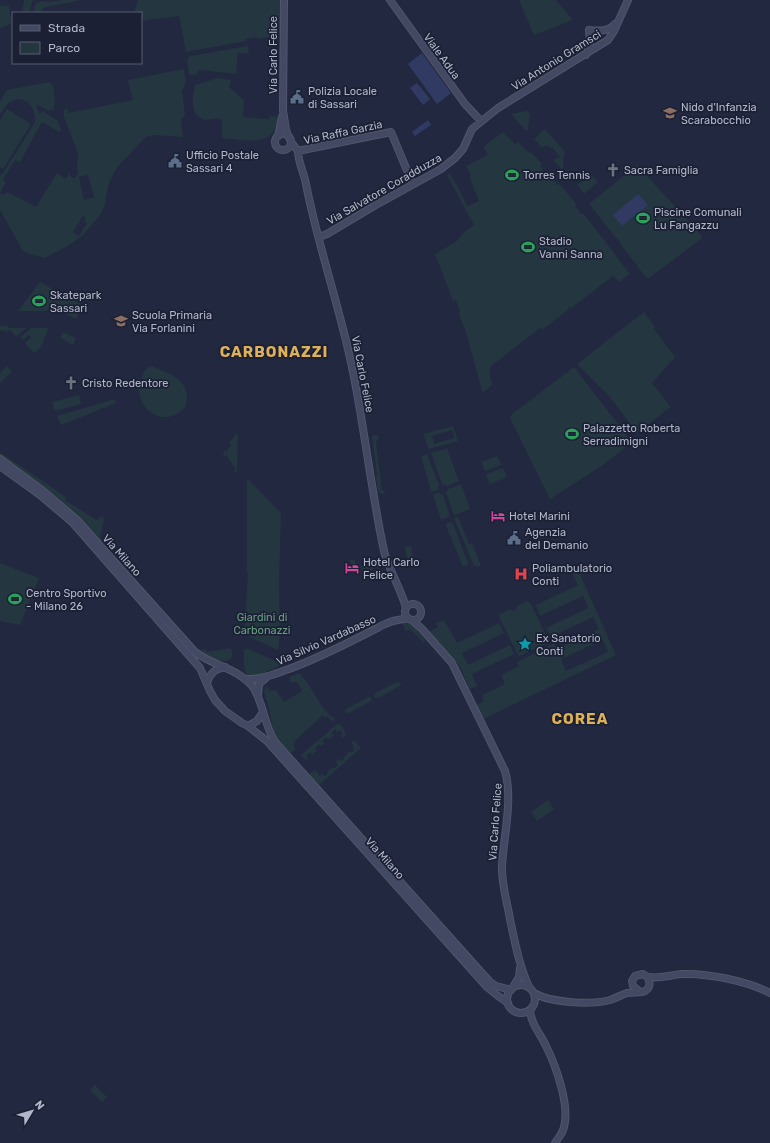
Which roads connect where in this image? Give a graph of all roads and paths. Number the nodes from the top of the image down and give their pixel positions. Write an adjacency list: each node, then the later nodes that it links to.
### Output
1 (284, 0): 6 (main road, Via Carlo Felice)
2 (390, 0): 7 (main road, Viale Adua)
3 (628, 0): 4 (main road, Via Antonio Gramsci)
4 (618, 22): 5 (main road, Via Antonio Gramsci); 5 (main road)
5 (586, 55): 7 (main road, Via Antonio Gramsci)
6 (283, 110): 8 (main road, Via Carlo Felice); 9 (main road, Via Carlo Felice)
7 (480, 119): 12 (main road, Via Salvatore Coradduzza)
8 (278, 136): 9 (main road); 10 (main road)
9 (290, 140): 10 (main road); 11 (main road, Via Carlo Felice)
10 (284, 150): 11 (main road)
11 (298, 153): 12 (main road, Via Raffa Garzia); 13 (main road, Via Carlo Felice)
12 (414, 184): 13 (main road, Via Salvatore Coradduzza)
13 (319, 237): 16 (main road, Via Carlo Felice)
14 (0, 459): 23 (main road, Via Milano)
15 (0, 466): 26 (main road, Via Milano)
16 (403, 596): 17 (main road, Via Carlo Felice); 18 (main road, Via Carlo Felice)
17 (412, 603): 18 (main road); 19 (main road)
18 (405, 609): 20 (main road); 21 (main road, Via Silvio Vardabasso)
19 (420, 617): 20 (main road); 22 (main road)
20 (410, 619): 21 (main road, Via Silvio Vardabasso); 22 (main road, Via Carlo Felice)
21 (393, 621): 24 (main road, Via Silvio Vardabasso)
22 (422, 629): 30 (main road, Via Carlo Felice)
23 (225, 667): 25 (main road, Via Milano); 26 (main road)
24 (267, 677): 25 (main road, Via Silvio Vardabasso); 27 (main road, Via Silvio Vardabasso)
25 (244, 679): 27 (main road, Via Milano)
26 (207, 684): 29 (main road, Via Milano)
27 (258, 697): 28 (main road, Via Milano)
28 (263, 712): 29 (main road); 34 (main road, Via Milano)
29 (248, 726): 40 (main road, Via Milano)
30 (521, 967): 33 (main road, Via Carlo Felice); 34 (main road)
31 (649, 980): 32 (main road); 35 (main road); 36 (main road)
32 (632, 984): 35 (main road); 38 (main road)
33 (529, 987): 34 (main road); 37 (main road)
34 (512, 988): 40 (main road)
35 (639, 992): 38 (main road)
36 (770, 992)
37 (534, 993): 39 (main road); 41 (main road)
38 (615, 997): 39 (main road)
39 (550, 1000): 41 (main road)
40 (508, 1003): 42 (main road)
41 (531, 1008): 42 (main road); 43 (main road)
42 (521, 1013): 43 (main road)
43 (532, 1021): 44 (main road)
44 (555, 1143)

